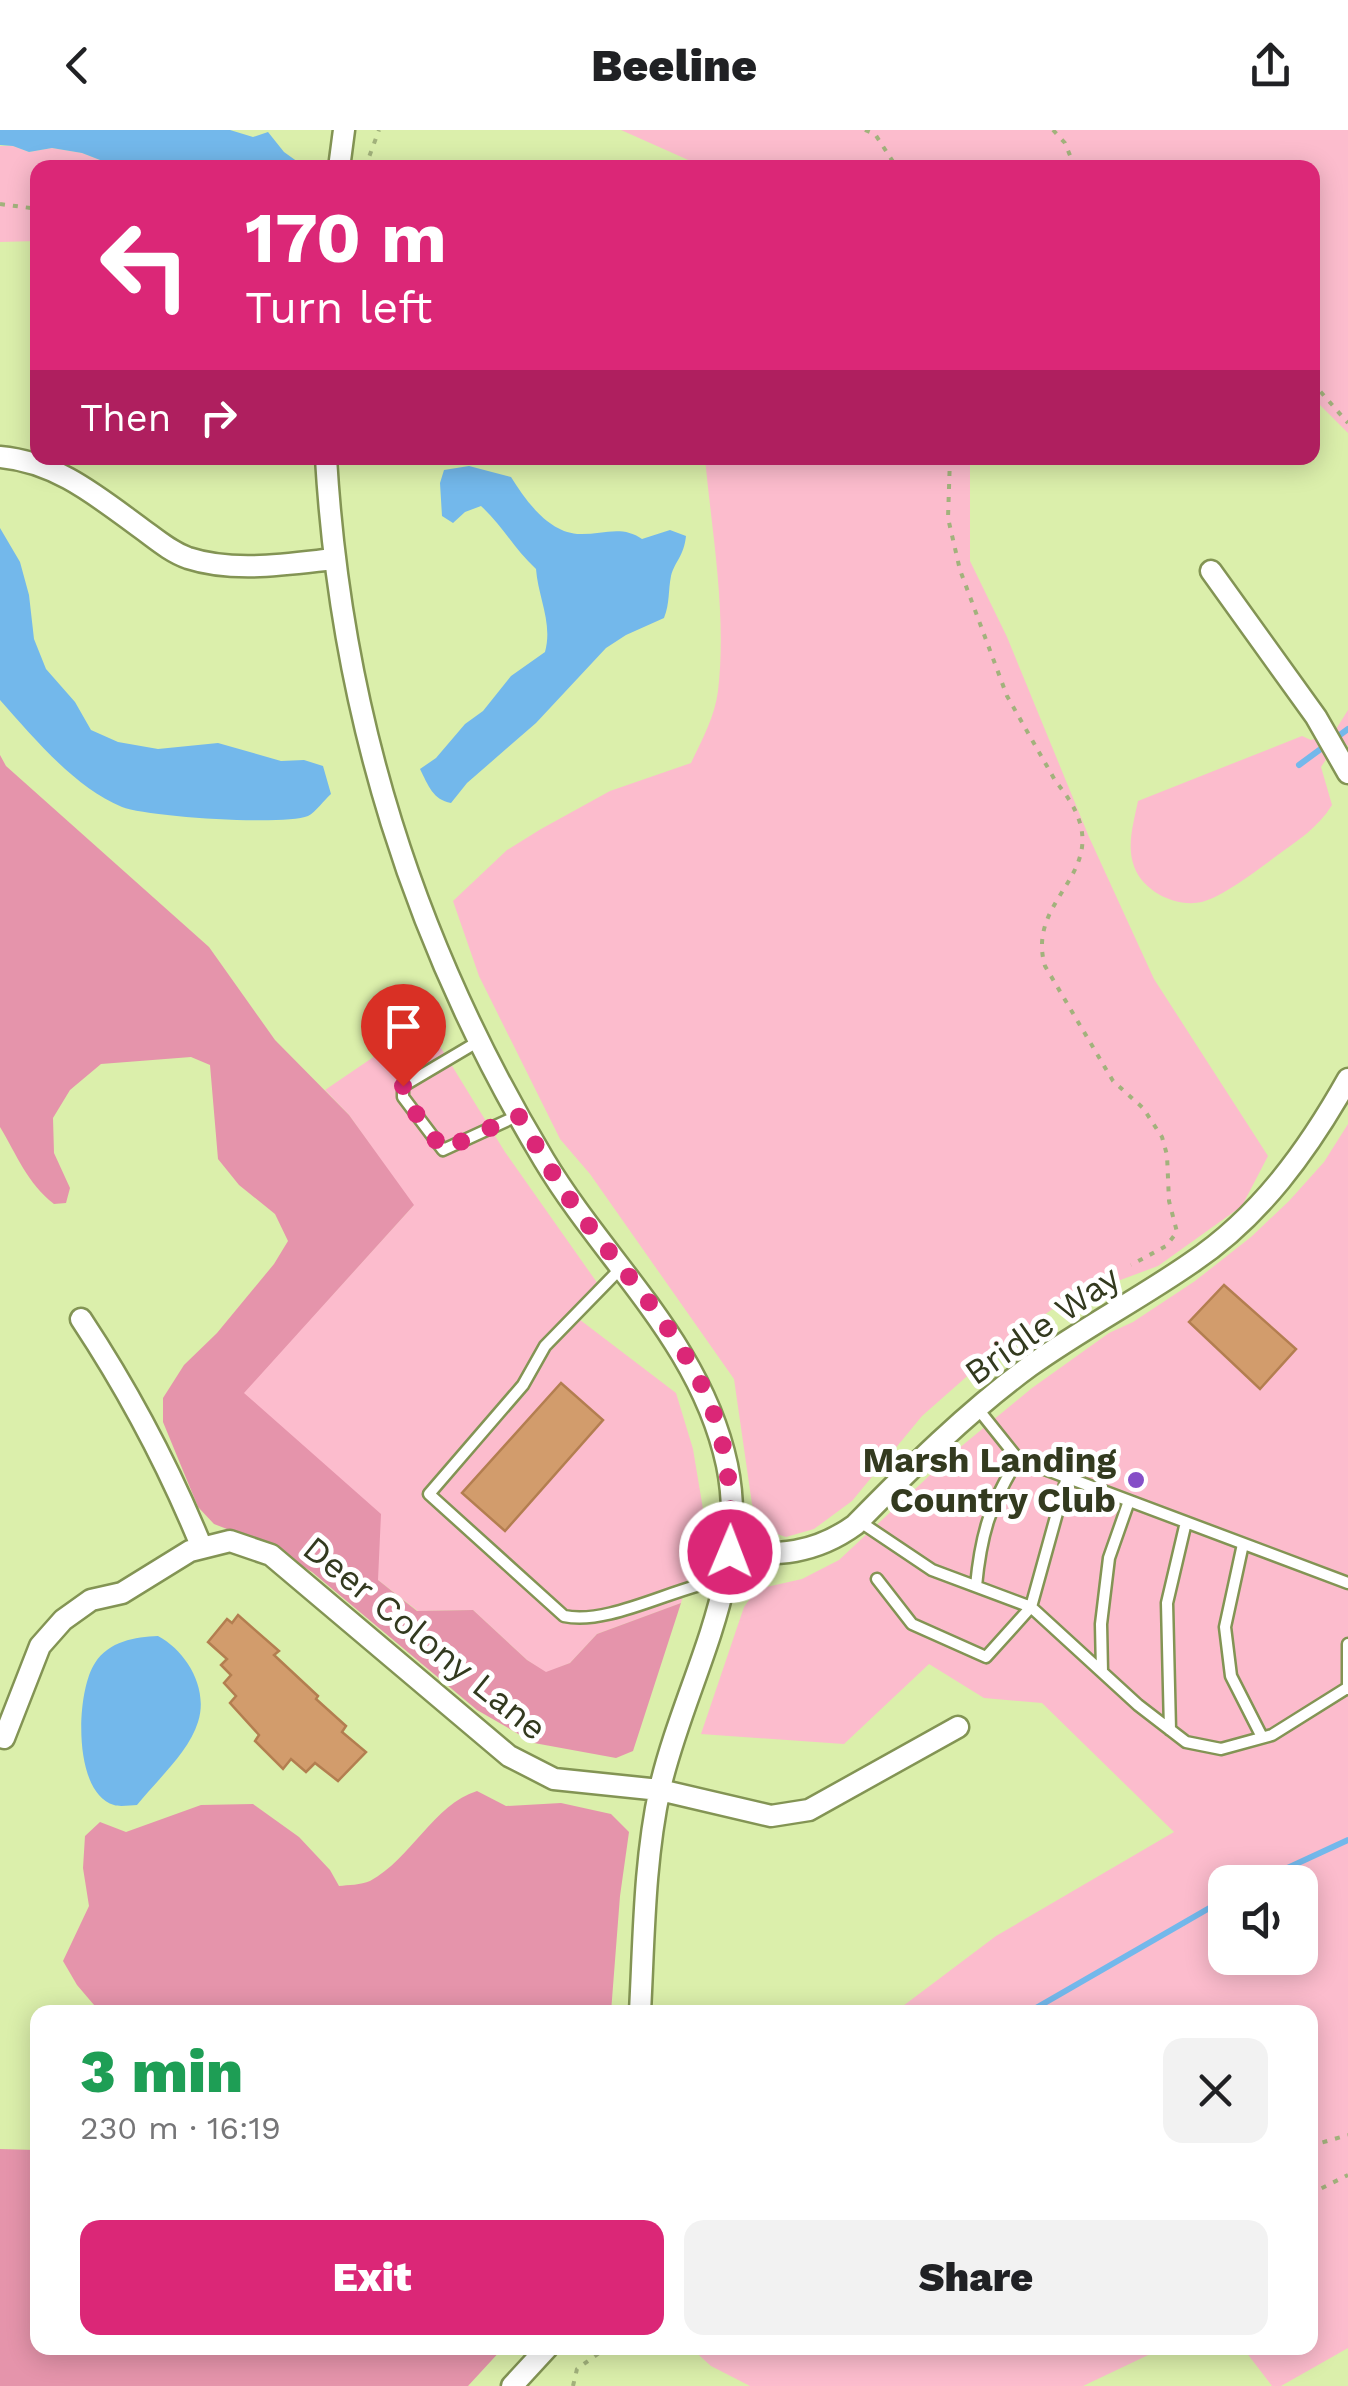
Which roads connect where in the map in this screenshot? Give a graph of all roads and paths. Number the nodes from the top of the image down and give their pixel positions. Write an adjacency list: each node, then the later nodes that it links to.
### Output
1 (344, 130): 5 (street)
2 (378, 130): 6 (path)
3 (865, 130): 7 (path)
4 (1054, 130): 8 (path)
5 (339, 160)
6 (368, 160)
7 (891, 160)
8 (1072, 160)
9 (0, 204): 10 (path)
10 (30, 208)
11 (1320, 391): 12 (path)
12 (1348, 423)
13 (0, 458): 14 (street)
14 (30, 463)
15 (37, 465): 18 (street)
16 (327, 465): 18 (street)
17 (950, 465): 24 (path)
18 (334, 559): 21 (street)
19 (1211, 571): 20 (street)
20 (1348, 773)
21 (478, 1040): 23 (street); 23 (lane)
22 (1348, 1079): 27 (street, Bridle Way)
23 (518, 1115): 25 (street)
24 (1131, 1264)
25 (622, 1268): 35 (street); 36 (lane)
26 (81, 1319): 34 (street)
27 (978, 1409): 28 (lane); 31 (street, Bridle Way)
28 (1018, 1459): 29 (lane); 39 (lane)
29 (1067, 1477): 30 (lane); 40 (lane)
30 (1130, 1500): 32 (lane); 42 (lane)
31 (859, 1521): 35 (street, Bridle Way); 39 (lane)
32 (1186, 1522): 33 (lane); 45 (lane)
33 (1244, 1544): 38 (lane); 46 (lane)
34 (202, 1548): 47 (street, Deer Colony Lane); 48 (street, Deer Colony Lane)
35 (730, 1552): 36 (street)
36 (726, 1579): 48 (street)
37 (876, 1579): 40 (lane)
38 (1348, 1583)
39 (976, 1586): 40 (lane)
40 (1032, 1607): 42 (lane)
41 (1348, 1644): 43 (lane)
42 (1102, 1672): 45 (lane)
43 (1348, 1688): 46 (lane)
44 (958, 1727): 48 (street, Deer Colony Lane)
45 (1170, 1730): 46 (lane)
46 (1262, 1737)
47 (4, 1738)
48 (660, 1790): 49 (street)
49 (640, 2005)
50 (1348, 2135): 51 (path)
51 (1318, 2144)
52 (1348, 2175): 53 (path)
53 (1318, 2190)
54 (541, 2355): 56 (street)
55 (596, 2355): 57 (path)
56 (512, 2386)
57 (573, 2386)

